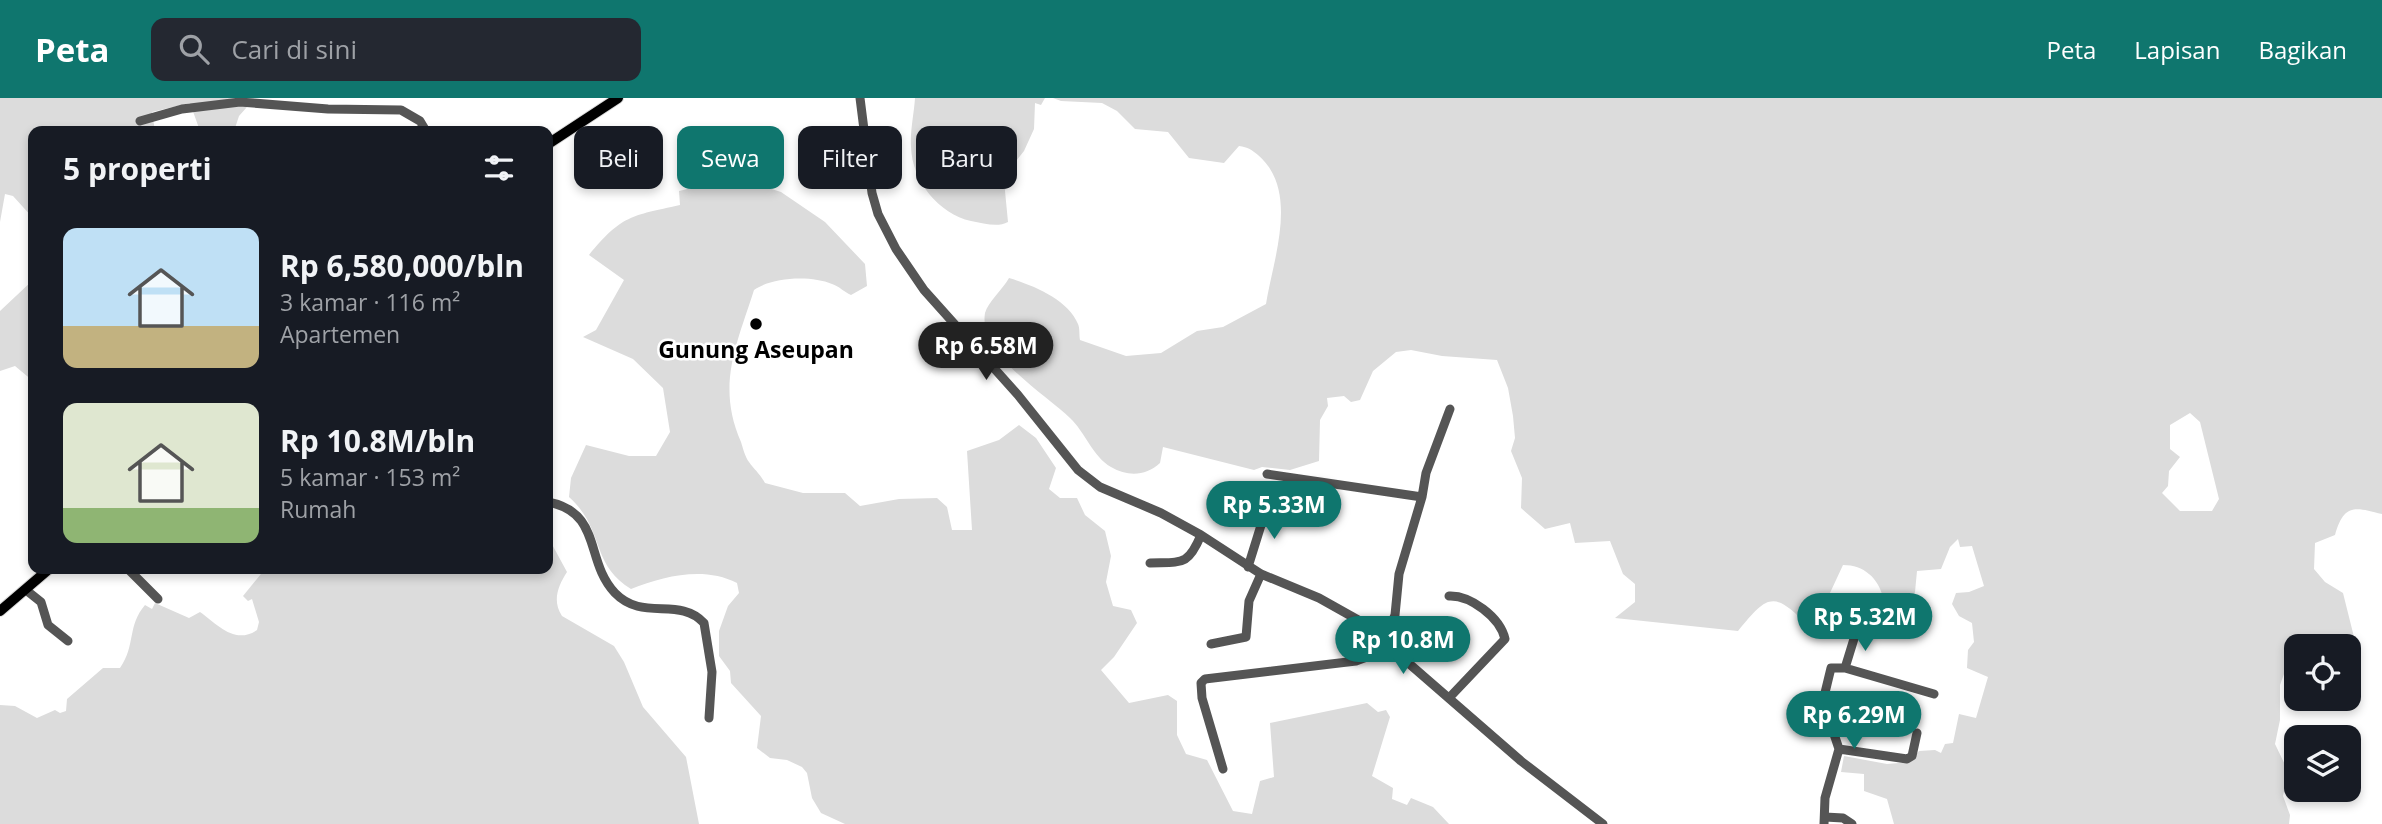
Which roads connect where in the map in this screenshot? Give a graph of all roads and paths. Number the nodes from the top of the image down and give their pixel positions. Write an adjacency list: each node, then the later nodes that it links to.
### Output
1 (618, 98): 5 (main road)
2 (860, 98): 11 (street)
3 (140, 121): 4 (street)
4 (423, 126)
5 (553, 142)
6 (1450, 409): 8 (street)
7 (1267, 474): 8 (street)
8 (1422, 497): 22 (street)
9 (553, 503): 29 (street)
10 (1267, 506): 13 (street)
11 (1201, 535): 12 (street); 13 (street)
12 (1150, 563)
13 (1248, 567): 16 (street)
14 (44, 574): 17 (main road)
15 (133, 574): 19 (street)
16 (1261, 574): 22 (street); 24 (street)
17 (26, 590): 20 (main road); 23 (street)
18 (1449, 596): 28 (street)
19 (158, 599)
20 (0, 611)
21 (1857, 629): 26 (street)
22 (1384, 640): 25 (street)
23 (68, 641)
24 (1211, 644)
25 (1391, 648): 28 (street); 32 (street)
26 (1845, 667): 27 (street); 31 (street)
27 (1934, 694)
28 (1449, 698): 34 (street)
29 (709, 718)
30 (1917, 733): 31 (street)
31 (1839, 749): 33 (street)
32 (1223, 769)
33 (1825, 820): 35 (street)
34 (1603, 824)
35 (1852, 824)

